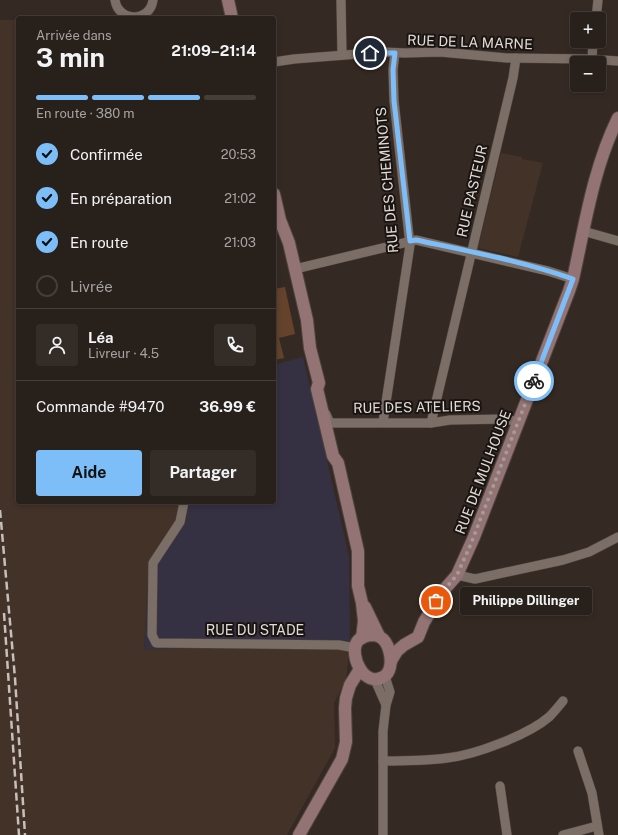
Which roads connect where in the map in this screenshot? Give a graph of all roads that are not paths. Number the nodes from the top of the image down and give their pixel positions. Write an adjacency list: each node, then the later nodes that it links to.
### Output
1 (115, 0): 8 (street)
2 (153, 0): 7 (street)
3 (228, 0): 9 (main road)
4 (341, 0): 11 (street)
5 (598, 0): 6 (street)
6 (597, 12)
7 (149, 15)
8 (127, 16)
9 (232, 16)
10 (395, 53): 11 (street, RUE DE LA MARNE); 12 (street, RUE DE LA MARNE); 20 (street, RUE DES CHEMINOTS)
11 (342, 55): 16 (street, RUE DE LA MARNE)
12 (516, 58): 13 (street, RUE DE LA MARNE); 22 (street, RUE PASTEUR)
13 (570, 59)
14 (606, 60): 15 (street, RUE DE LA MARNE)
15 (618, 61)
16 (276, 62)
17 (618, 118): 19 (main road, RUE DE MULHOUSE)
18 (276, 203): 23 (main road)
19 (583, 231): 21 (street); 24 (main road, RUE DE MULHOUSE)
20 (410, 241): 22 (street); 23 (street); 27 (street, RUE DES CHEMINOTS)
21 (618, 241)
22 (472, 252): 24 (street); 30 (street, RUE PASTEUR)
23 (295, 269): 25 (main road)
24 (573, 279): 28 (main road, RUE DE MULHOUSE)
25 (319, 383): 26 (main road); 29 (main road)
26 (323, 411): 29 (street, RUE DES ATELIERS); 31 (main road)
27 (383, 422): 29 (street, RUE DES ATELIERS); 30 (street, RUE DES ATELIERS)
28 (518, 422): 30 (street, RUE DES ATELIERS); 34 (main road, RUE DE MULHOUSE)
29 (334, 423): 31 (main road)
30 (431, 423)
31 (338, 463): 35 (main road)
32 (184, 504): 38 (street, RUE DU STADE)
33 (618, 537): 34 (street)
34 (457, 575): 36 (main road, RUE DE MULHOUSE)
35 (362, 603): 37 (main road); 38 (main road)
36 (424, 622): 37 (main road, RUE DE MULHOUSE); 39 (main road, RUE DE MULHOUSE)
37 (381, 639): 38 (main road); 39 (main road)
38 (358, 643): 40 (main road)
39 (391, 661): 41 (main road)
40 (360, 669): 41 (main road); 42 (main road)
41 (376, 678): 42 (main road); 45 (street)
42 (348, 694): 48 (main road)
43 (563, 701): 45 (street)
44 (578, 751): 47 (street)
45 (383, 762): 49 (street)
46 (500, 786): 50 (street)
47 (598, 830): 51 (street)
48 (299, 835)
49 (383, 835)
50 (507, 835)
51 (563, 835)

